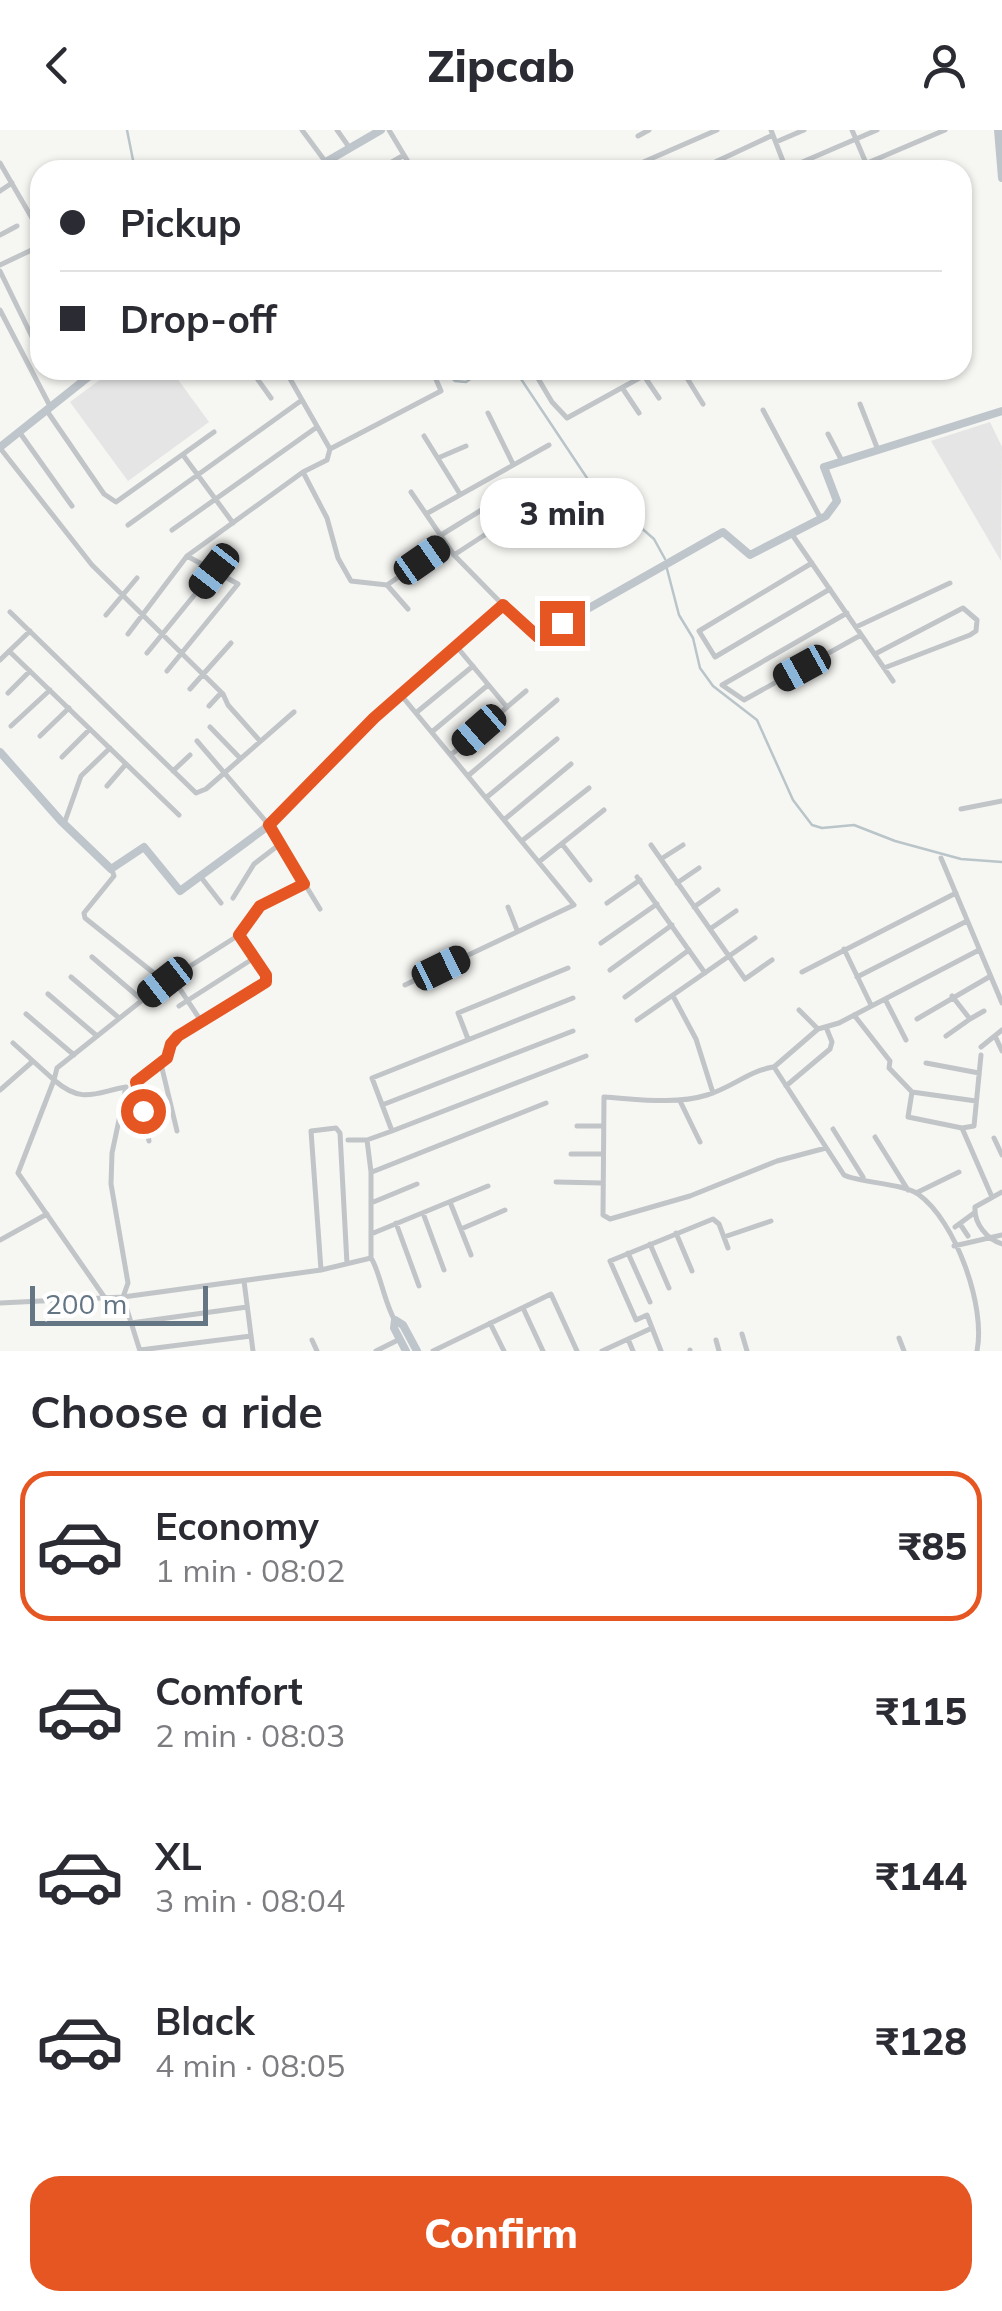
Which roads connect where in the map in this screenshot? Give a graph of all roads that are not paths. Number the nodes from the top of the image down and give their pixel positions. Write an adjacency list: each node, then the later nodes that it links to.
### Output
1 (302, 130): 19 (street)
2 (336, 130): 17 (street)
3 (389, 130): 18 (street)
4 (649, 130): 13 (street)
5 (717, 130): 23 (street)
6 (804, 130): 14 (street)
7 (852, 130): 15 (street)
8 (877, 130): 15 (street)
9 (910, 130): 16 (street)
10 (945, 130): 16 (street)
11 (998, 130): 30 (street)
12 (377, 131): 17 (street)
13 (638, 136)
14 (773, 136): 24 (street); 25 (street)
15 (856, 138): 26 (street); 27 (street)
16 (915, 142): 28 (street)
17 (349, 148): 20 (street)
18 (404, 155): 21 (street); 22 (street)
19 (324, 160)
20 (327, 160)
21 (395, 160)
22 (407, 160)
23 (648, 160)
24 (720, 160)
25 (782, 160)
26 (802, 160)
27 (865, 160)
28 (873, 160)
29 (0, 164): 31 (street)
30 (1002, 178)
31 (12, 183): 32 (street); 33 (street)
32 (0, 191)
33 (30, 214)
34 (17, 226): 35 (street)
35 (0, 234)
36 (30, 252): 37 (street)
37 (0, 268): 39 (street)
38 (0, 310): 40 (street)
39 (30, 332)
40 (30, 371)
41 (35, 380): 56 (street)
42 (85, 380): 56 (street)
43 (258, 380): 51 (street)
44 (291, 380): 53 (street)
45 (437, 380): 69 (street)
46 (539, 380): 50 (street)
47 (638, 380): 50 (street)
48 (647, 380): 52 (street)
49 (688, 380): 54 (street)
50 (623, 389): 60 (street)
51 (271, 398)
52 (659, 398)
53 (302, 400): 61 (street); 76 (street)
54 (703, 404)
55 (860, 404): 70 (street)
56 (49, 409): 63 (street); 71 (street)
57 (763, 410): 83 (street)
58 (1002, 411): 70 (street)
59 (488, 413): 74 (street)
60 (639, 413)
61 (317, 427): 69 (street); 79 (street)
62 (214, 432): 71 (street)
63 (20, 434): 68 (street); 80 (street)
64 (828, 434): 73 (street)
65 (424, 436): 72 (street)
66 (549, 445): 74 (street)
67 (466, 446): 72 (street)
68 (0, 448): 99 (street)
69 (330, 449): 75 (street)
70 (878, 450): 73 (street)
71 (183, 455): 76 (street)
72 (438, 458): 78 (street)
73 (842, 461): 83 (street)
74 (513, 464): 78 (street)
75 (303, 472): 85 (street); 97 (street)
76 (198, 476): 79 (street); 86 (street)
77 (411, 492): 82 (street)
78 (460, 494): 82 (street)
79 (215, 498): 85 (street); 87 (street)
80 (72, 506)
81 (483, 509): 89 (street)
82 (426, 514): 89 (street)
83 (821, 518): 88 (street)
84 (510, 519): 91 (street)
85 (233, 523): 92 (street)
86 (128, 526)
87 (172, 530)
88 (792, 533): 93 (street); 100 (street)
89 (441, 535): 90 (street)
90 (446, 544): 91 (street); 97 (street)
91 (454, 555): 100 (street)
92 (187, 556): 94 (street); 105 (street)
93 (812, 563): 98 (street); 98 (street)
94 (214, 571): 110 (street); 116 (street)
95 (137, 578): 99 (street)
96 (950, 583): 106 (street)
97 (387, 586): 101 (street)
98 (830, 589): 103 (street)
99 (120, 596): 104 (street); 105 (street)
100 (503, 605): 112 (street)
101 (408, 609)
102 (10, 612): 107 (street)
103 (846, 613): 106 (street); 109 (street)
104 (106, 615)
105 (141, 616): 108 (street); 110 (street)
106 (856, 628): 109 (street)
107 (30, 631): 113 (street); 153 (street)
108 (128, 634)
109 (860, 635): 115 (street)
110 (162, 636): 114 (street); 116 (street)
111 (231, 643): 122 (street)
112 (457, 646): 118 (street); 130 (street)
113 (10, 651): 117 (street); 120 (street)
114 (147, 652)
115 (874, 654): 119 (street); 119 (street)
116 (182, 656): 121 (street); 122 (street)
117 (0, 660)
118 (473, 666): 124 (street); 136 (street)
119 (884, 668): 123 (street)
120 (30, 671): 125 (street); 129 (street)
121 (167, 671)
122 (203, 675): 126 (street); 128 (street)
123 (893, 681)
124 (488, 685): 133 (street); 140 (street)
125 (50, 690): 134 (street); 137 (street)
126 (190, 690)
127 (526, 691): 133 (street)
128 (221, 692): 132 (street); 143 (street)
129 (8, 694)
130 (402, 695): 136 (street); 165 (street)
131 (556, 700): 155 (street)
132 (209, 706)
133 (507, 706): 148 (street)
134 (69, 708): 139 (street); 141 (street)
135 (294, 712): 143 (street)
136 (417, 712): 140 (street)
137 (12, 726)
138 (210, 727): 150 (street)
139 (90, 729): 145 (street); 149 (street)
140 (433, 731): 148 (street)
141 (40, 736)
142 (557, 740): 158 (street)
143 (260, 741): 150 (street)
144 (198, 742): 154 (street)
145 (110, 748): 151 (street); 164 (street)
146 (0, 752): 164 (street)
147 (190, 754): 153 (street)
148 (452, 754): 155 (street)
149 (62, 757)
150 (240, 758): 154 (street)
151 (126, 764): 156 (street); 162 (street)
152 (571, 764): 163 (street)
153 (174, 771): 154 (street)
154 (225, 772): 165 (street)
155 (469, 775): 158 (street)
156 (107, 786)
157 (590, 788): 166 (street)
158 (487, 797): 163 (street)
159 (1002, 801): 160 (street)
160 (961, 809)
161 (604, 810): 168 (street)
162 (179, 815)
163 (505, 819): 166 (street)
164 (64, 824): 174 (street)
165 (269, 825): 167 (street); 176 (street)
166 (523, 840): 173 (street)
167 (280, 844): 179 (street); 182 (street)
168 (562, 844): 173 (street); 177 (street)
169 (682, 844): 172 (street)
170 (651, 845): 172 (street)
171 (941, 858): 181 (street)
172 (661, 859): 178 (street)
173 (540, 861): 192 (street)
174 (111, 868): 176 (street); 212 (street)
175 (699, 868): 178 (street)
176 (200, 876): 183 (street)
177 (590, 880)
178 (678, 883): 187 (street)
179 (304, 884): 188 (street); 194 (street)
180 (718, 890): 187 (street)
181 (956, 893): 190 (street); 197 (street)
182 (233, 898)
183 (220, 903)
184 (607, 903): 185 (street)
185 (657, 904): 191 (street); 196 (street)
186 (508, 907): 192 (street)
187 (694, 907): 193 (street)
188 (320, 909)
189 (736, 911): 193 (street)
190 (967, 922): 199 (street); 210 (street)
191 (672, 925): 198 (street); 205 (street)
192 (517, 930): 213 (street)
193 (710, 930): 200 (street)
194 (239, 935): 202 (street); 209 (street)
195 (755, 938): 200 (street)
196 (601, 943)
197 (844, 949): 206 (street); 210 (street)
198 (689, 950): 207 (street); 215 (street)
199 (979, 950): 208 (street); 219 (street)
200 (729, 956): 203 (street); 207 (street)
201 (92, 957): 220 (street)
202 (254, 958): 221 (street); 233 (street)
203 (772, 960)
204 (568, 968): 241 (street)
205 (610, 970)
206 (802, 972)
207 (705, 973): 216 (street)
208 (989, 976): 217 (street); 222 (street)
209 (172, 977): 212 (street); 221 (street)
210 (857, 977): 224 (street)
211 (71, 978): 229 (street)
212 (165, 982): 220 (street)
213 (405, 985)
214 (48, 994): 238 (street)
215 (624, 996)
216 (673, 996): 232 (street); 256 (street)
217 (952, 996): 230 (street); 231 (street)
218 (574, 998): 241 (street)
219 (886, 999): 224 (street); 242 (street)
220 (142, 1000): 229 (street)
221 (188, 1000): 223 (street); 233 (street)
222 (1002, 1004)
223 (179, 1006)
224 (871, 1006): 228 (street)
225 (799, 1010): 235 (street)
226 (984, 1012): 231 (street)
227 (26, 1014): 245 (street)
228 (854, 1015): 234 (street); 255 (street)
229 (120, 1018): 238 (street)
230 (917, 1019)
231 (970, 1019): 239 (street)
232 (637, 1020)
233 (202, 1021): 248 (street)
234 (826, 1028): 235 (street); 253 (street)
235 (818, 1029): 250 (street)
236 (1002, 1030): 240 (street)
237 (573, 1031): 260 (street)
238 (96, 1036): 245 (street)
239 (946, 1036)
240 (995, 1036): 244 (street); 251 (street)
241 (468, 1040): 260 (street)
242 (906, 1040)
243 (13, 1043): 247 (street)
244 (1002, 1051)
245 (74, 1055): 252 (street)
246 (586, 1056): 268 (street)
247 (32, 1062): 252 (street); 254 (street)
248 (161, 1064): 267 (street); 273 (street)
249 (926, 1064): 251 (street)
250 (774, 1068): 253 (street); 256 (street)
251 (980, 1073): 258 (street)
252 (54, 1080): 295 (street); 320 (street)
253 (786, 1086): 275 (street)
254 (0, 1090)
255 (912, 1092): 258 (street); 262 (street)
256 (713, 1093): 257 (street)
257 (680, 1101): 264 (street); 274 (street)
258 (976, 1101): 265 (street)
259 (546, 1103): 279 (street)
260 (382, 1105): 268 (street)
261 (900, 1114): 262 (street)
262 (908, 1117): 265 (street)
263 (577, 1126): 264 (street)
264 (603, 1126): 277 (street)
265 (962, 1128): 289 (street)
266 (833, 1129): 281 (street)
267 (177, 1131)
268 (392, 1132): 272 (street)
269 (875, 1138): 286 (street)
270 (994, 1138): 278 (street)
271 (348, 1140): 272 (street)
272 (367, 1140): 279 (street)
273 (149, 1141)
274 (700, 1142)
275 (826, 1148): 281 (street); 283 (street)
276 (571, 1154): 277 (street)
277 (602, 1154): 283 (street)
278 (1002, 1155)
279 (371, 1172): 291 (street)
280 (960, 1172): 287 (street)
281 (863, 1178): 286 (street)
282 (556, 1182): 283 (street)
283 (602, 1183)
284 (417, 1184): 291 (street)
285 (488, 1186): 290 (street)
286 (908, 1190): 287 (street)
287 (916, 1192): 308 (street)
288 (1002, 1192): 289 (street)
289 (992, 1197): 294 (street)
290 (450, 1202): 293 (street); 298 (street)
291 (371, 1203): 300 (street)
292 (505, 1210): 298 (street)
293 (423, 1212): 297 (street); 315 (street)
294 (974, 1213): 302 (street); 304 (street)
295 (47, 1214): 305 (street); 321 (street)
296 (771, 1221): 303 (street)
297 (396, 1224): 300 (street); 318 (street)
298 (461, 1229): 311 (street)
299 (676, 1233): 303 (street); 306 (street); 316 (street)
300 (371, 1234): 312 (street)
301 (1002, 1235): 304 (street)
302 (968, 1236)
303 (724, 1237): 309 (street)
304 (988, 1238): 307 (street); 308 (street)
305 (0, 1240)
306 (650, 1244): 310 (street); 319 (street)
307 (1002, 1244)
308 (954, 1246): 353 (street)
309 (728, 1248)
310 (628, 1253): 322 (street); 329 (street)
311 (471, 1255)
312 (371, 1258): 313 (street); 326 (street)
313 (347, 1264): 314 (street); 314 (street)
314 (321, 1270): 317 (street)
315 (444, 1270)
316 (692, 1271)
317 (244, 1281): 320 (street); 324 (street)
318 (419, 1286)
319 (668, 1288)
320 (123, 1297): 321 (street); 327 (street)
321 (105, 1298): 323 (street)
322 (650, 1302)
323 (0, 1304)
324 (247, 1307): 327 (street); 331 (street)
325 (523, 1308): 328 (street); 346 (street); 347 (street)
326 (395, 1320): 333 (street); 343 (street)
327 (131, 1323): 338 (street)
328 (490, 1324): 344 (street); 345 (street)
329 (652, 1328): 334 (street); 349 (street)
330 (742, 1334): 351 (street)
331 (251, 1336): 338 (street); 339 (street)
332 (899, 1338): 352 (street)
333 (400, 1339): 341 (street); 342 (street)
334 (628, 1339): 337 (street); 348 (street)
335 (312, 1340): 340 (street)
336 (716, 1340): 350 (street)
337 (604, 1350)
338 (140, 1351)
339 (253, 1351)
340 (317, 1351)
341 (376, 1351)
342 (406, 1351)
343 (416, 1351)
344 (433, 1351)
345 (504, 1351)
346 (543, 1351)
347 (577, 1351)
348 (633, 1351)
349 (661, 1351)
350 (719, 1351)
351 (747, 1351)
352 (904, 1351)
353 (977, 1351)

